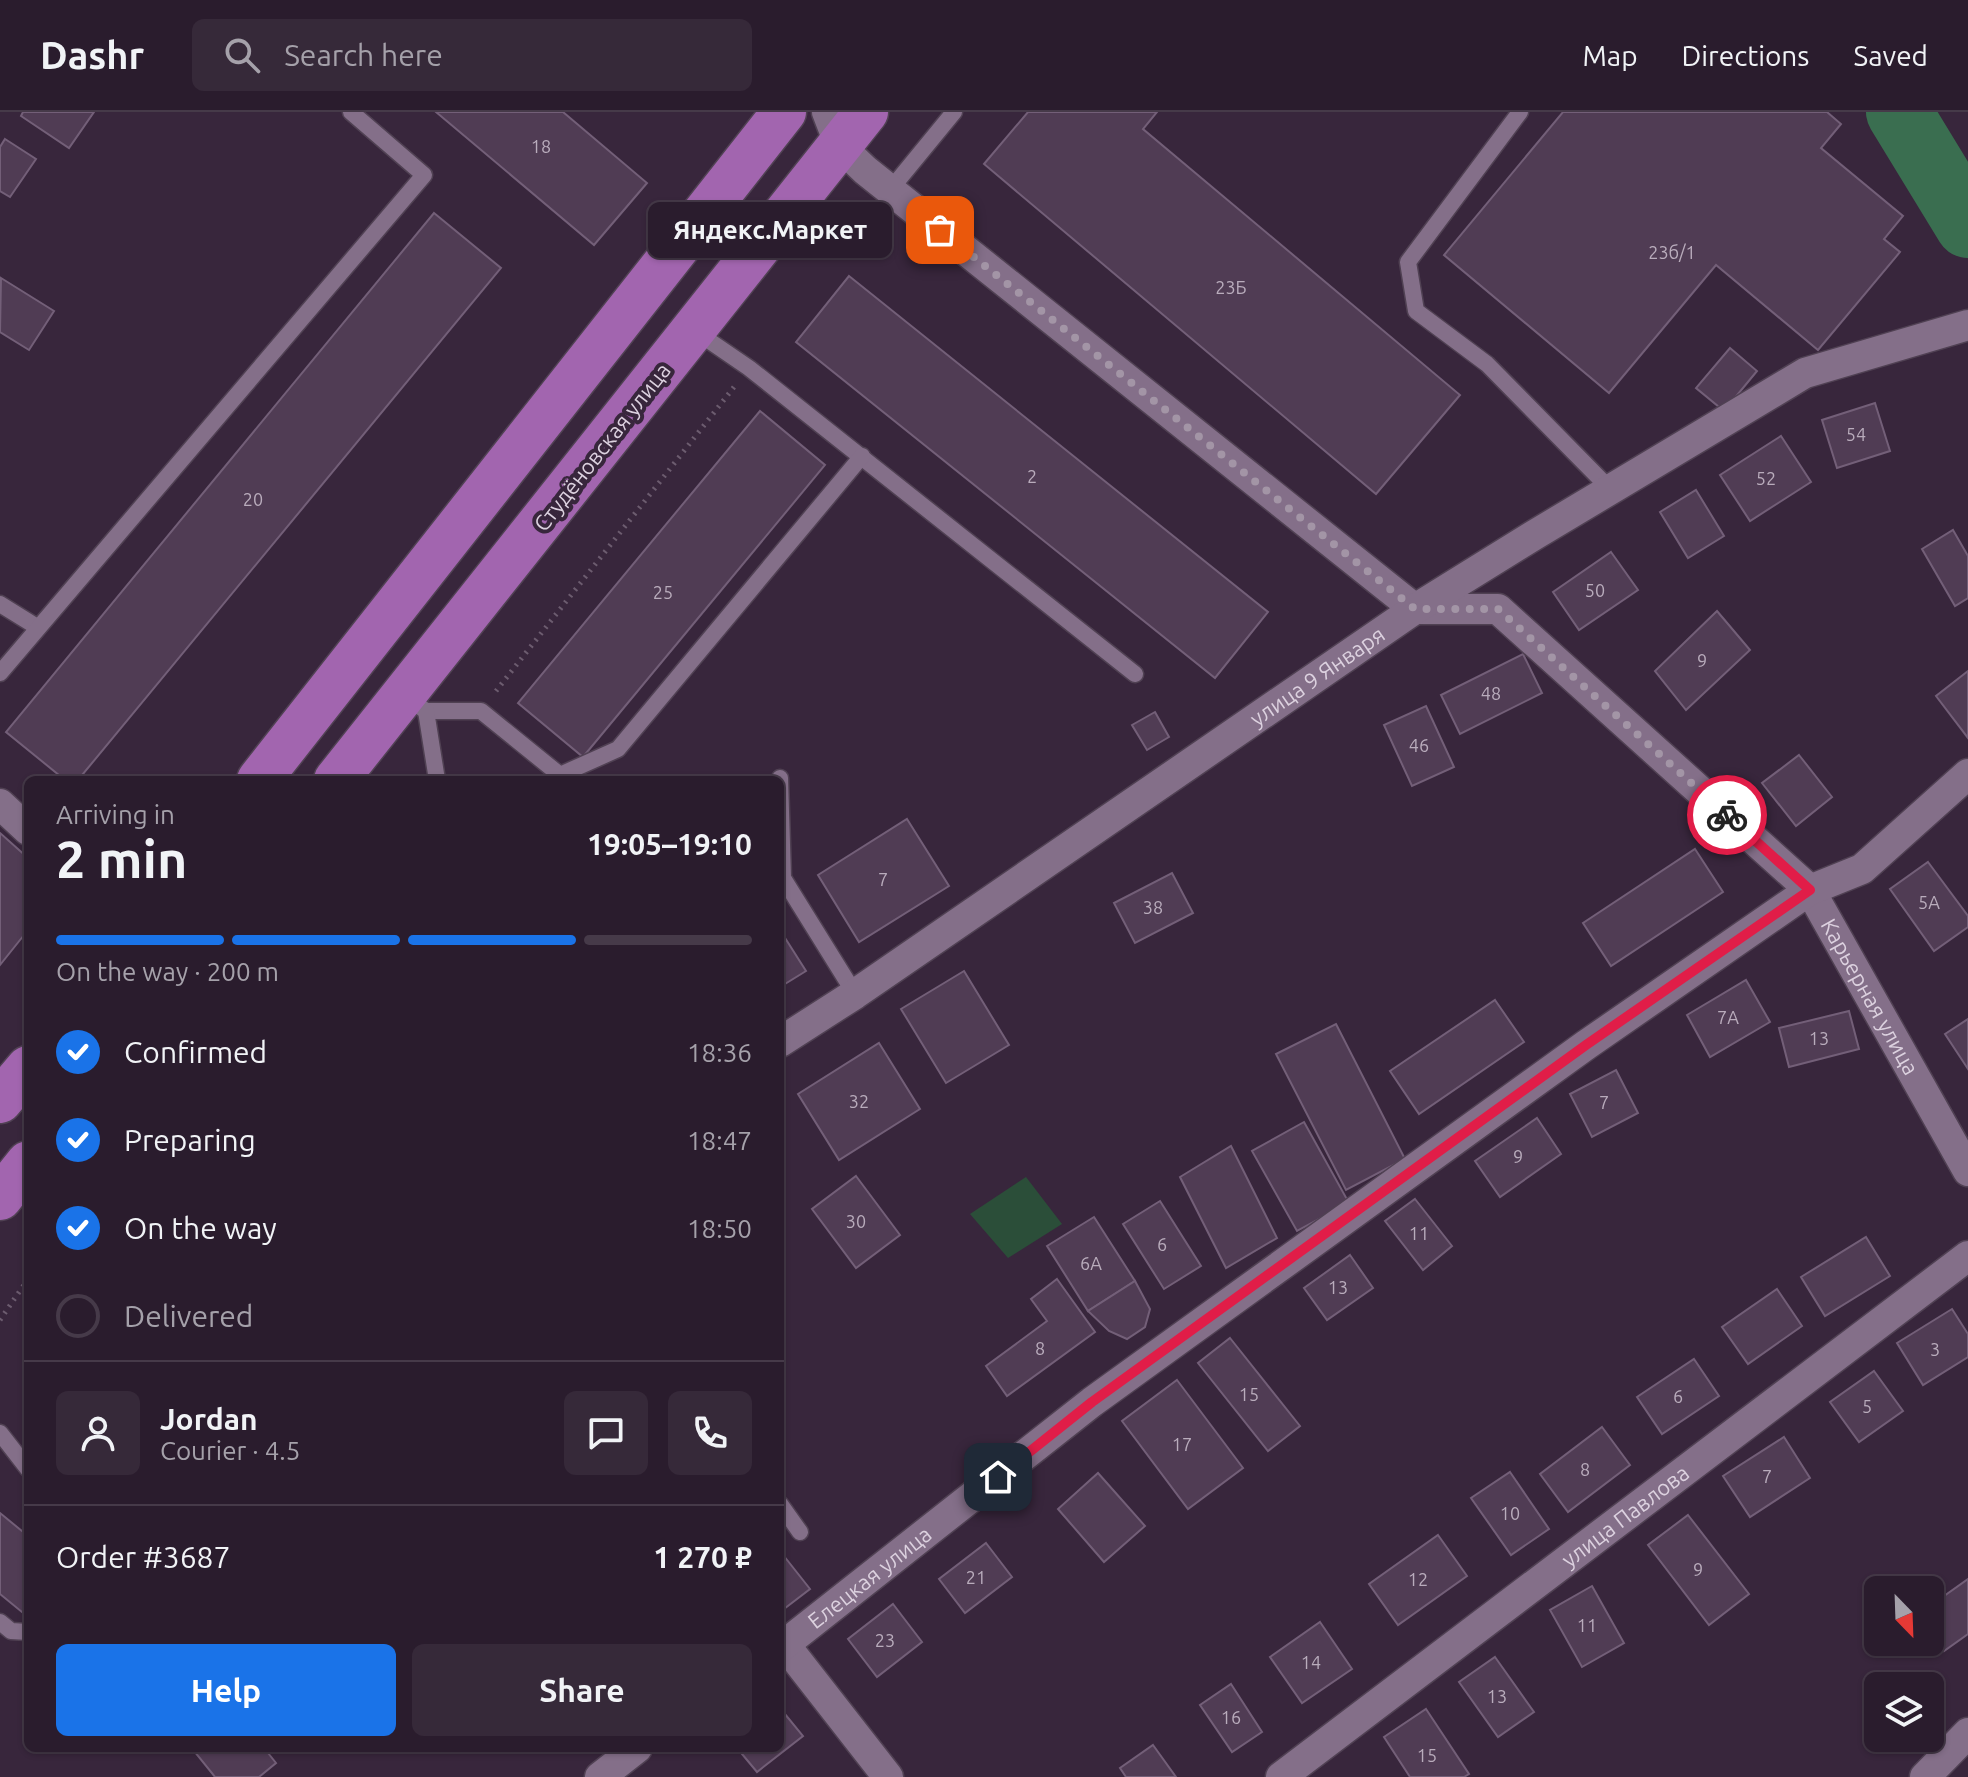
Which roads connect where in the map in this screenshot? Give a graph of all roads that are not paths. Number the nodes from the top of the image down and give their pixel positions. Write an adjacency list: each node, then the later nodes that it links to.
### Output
1 (351, 112): 15 (lane)
2 (784, 112): 6 (main road)
3 (954, 112): 7 (lane)
4 (1520, 112): 12 (lane)
5 (844, 123): 7 (street); 8 (main road, Студёновская улица)
6 (751, 155): 8 (main road); 20 (main road)
7 (890, 190): 14 (street)
8 (803, 195): 10 (main road, Студёновская улица)
9 (1968, 325): 12 (street, улица 9 Января)
10 (695, 331): 11 (lane); 18 (main road, Студёновская улица)
11 (862, 456): 17 (lane); 24 (lane)
12 (1611, 490): 14 (street, улица 9 Января)
13 (0, 604): 15 (lane)
14 (1415, 609): 28 (street, Карьерная улица); 29 (street, улица 9 Января)
15 (37, 627): 16 (lane)
16 (0, 673)
17 (1135, 674)
18 (415, 703): 21 (main road, Студёновская улица); 22 (lane); 23 (lane)
19 (1968, 774): 28 (street, Елецкая улица)
20 (262, 776)
21 (340, 776)
22 (436, 776)
23 (556, 776)
24 (562, 776)
25 (0, 804): 26 (street)
26 (24, 826)
27 (784, 880): 29 (lane)
28 (1810, 890): 34 (street, Карьерная улица); 43 (street, Елецкая улица)
29 (855, 994): 30 (street, улица 9 Января)
30 (784, 1039)
31 (24, 1073): 32 (main road)
32 (0, 1101)
33 (24, 1168): 35 (main road)
34 (1968, 1171)
35 (0, 1198)
36 (1968, 1256): 49 (street, улица Павлова)
37 (0, 1433): 38 (lane)
38 (24, 1464)
39 (784, 1510): 40 (lane)
40 (800, 1532)
41 (0, 1622): 42 (lane)
42 (24, 1632)
43 (784, 1645)
44 (784, 1649): 48 (street)
45 (1968, 1733): 50 (street)
46 (632, 1752): 47 (street)
47 (600, 1777)
48 (888, 1777)
49 (1281, 1777)
50 (1925, 1777)

